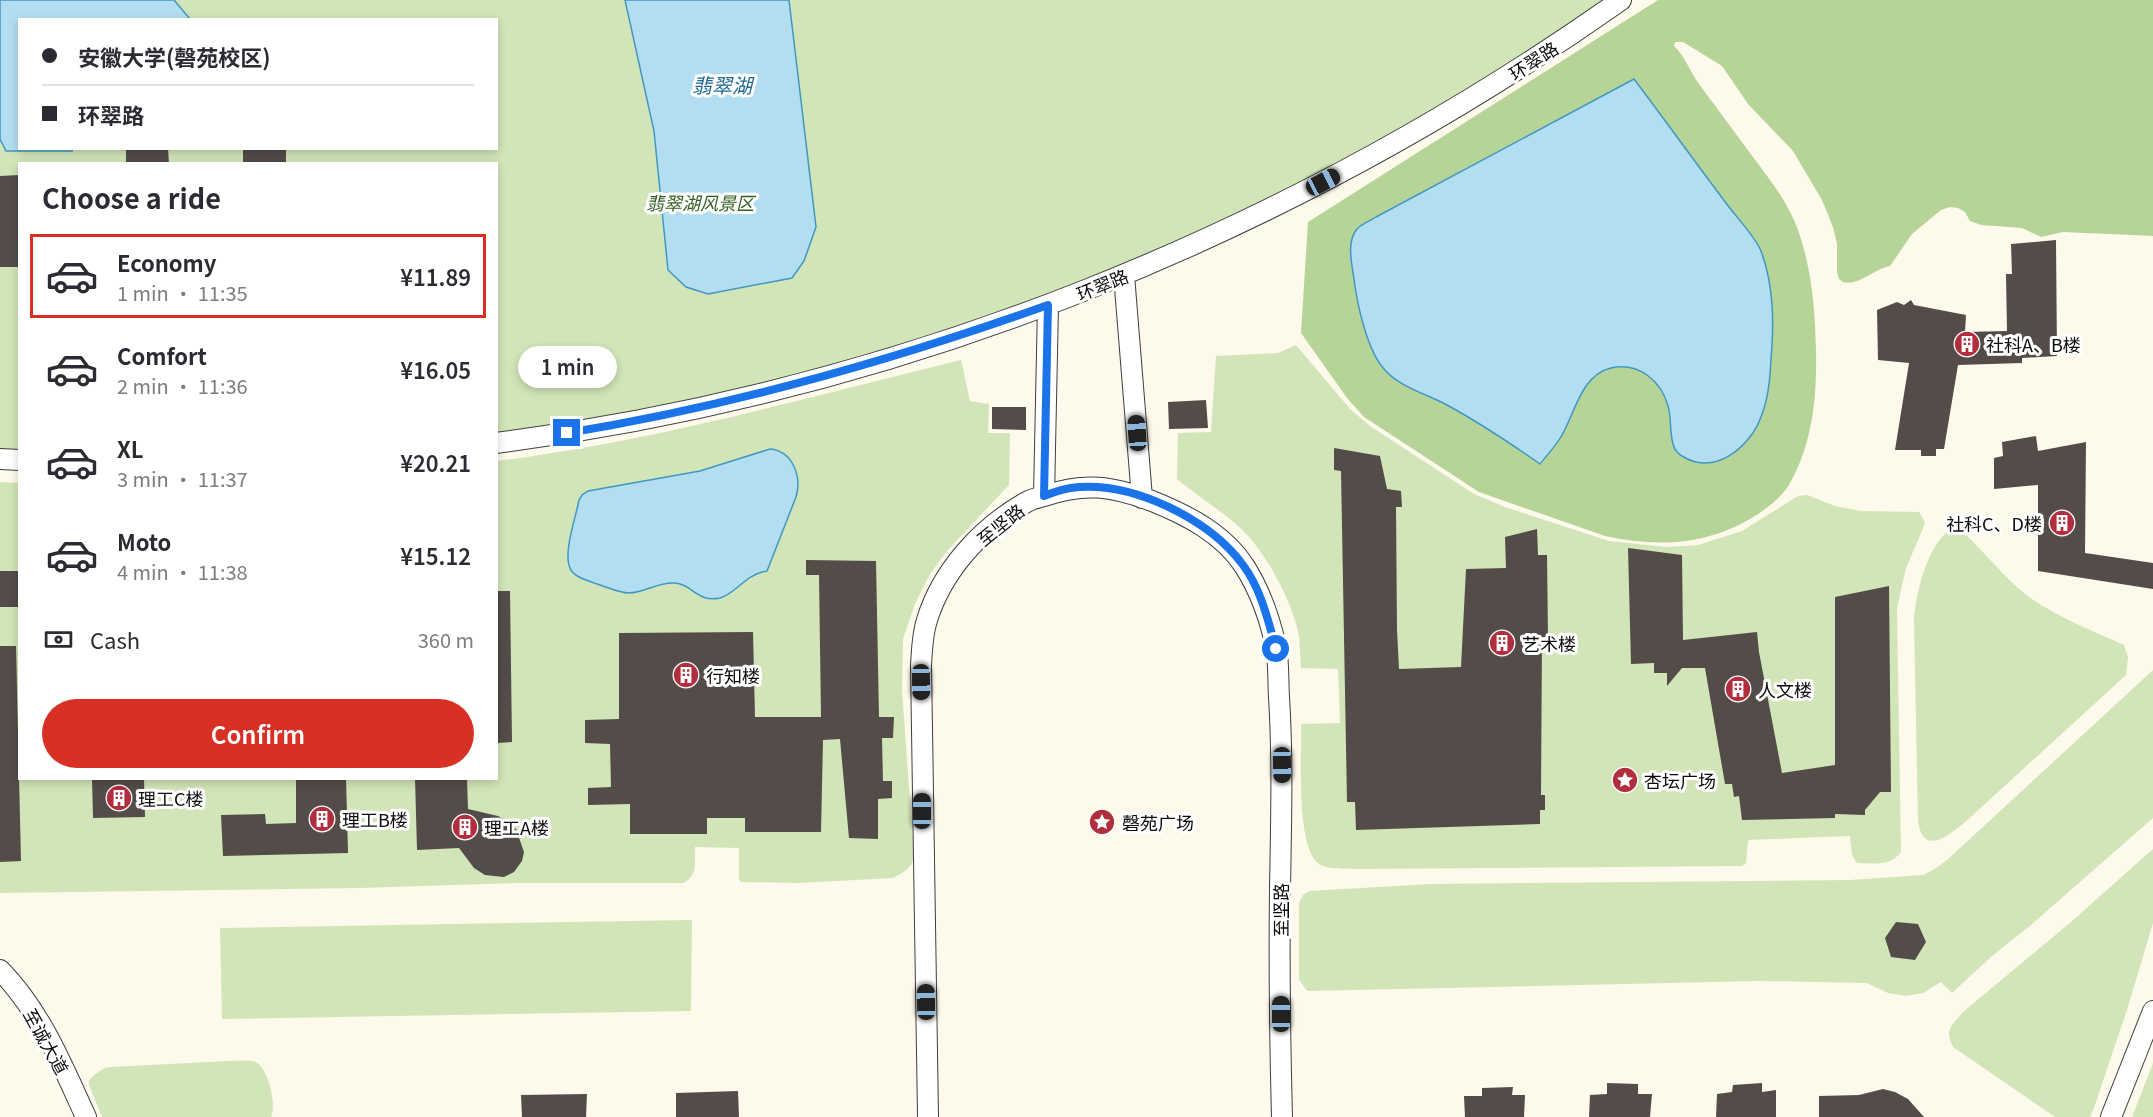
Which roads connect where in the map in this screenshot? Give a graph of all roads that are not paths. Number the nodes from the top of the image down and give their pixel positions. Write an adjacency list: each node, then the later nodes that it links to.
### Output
1 (1621, 0): 2 (street, 环翠路)
2 (1124, 275): 3 (street, 环翠路); 8 (street)
3 (1048, 305): 4 (street, 环翠路); 7 (street)
4 (498, 443)
5 (0, 459): 6 (street)
6 (18, 460)
7 (1044, 496): 8 (street, 至坚路); 12 (street, 至坚路)
8 (1143, 498): 13 (street, 至坚路)
9 (0, 970): 11 (street, 至诚大道)
10 (2153, 1011): 14 (street)
11 (86, 1117)
12 (928, 1117)
13 (1282, 1117)
14 (2111, 1117)

